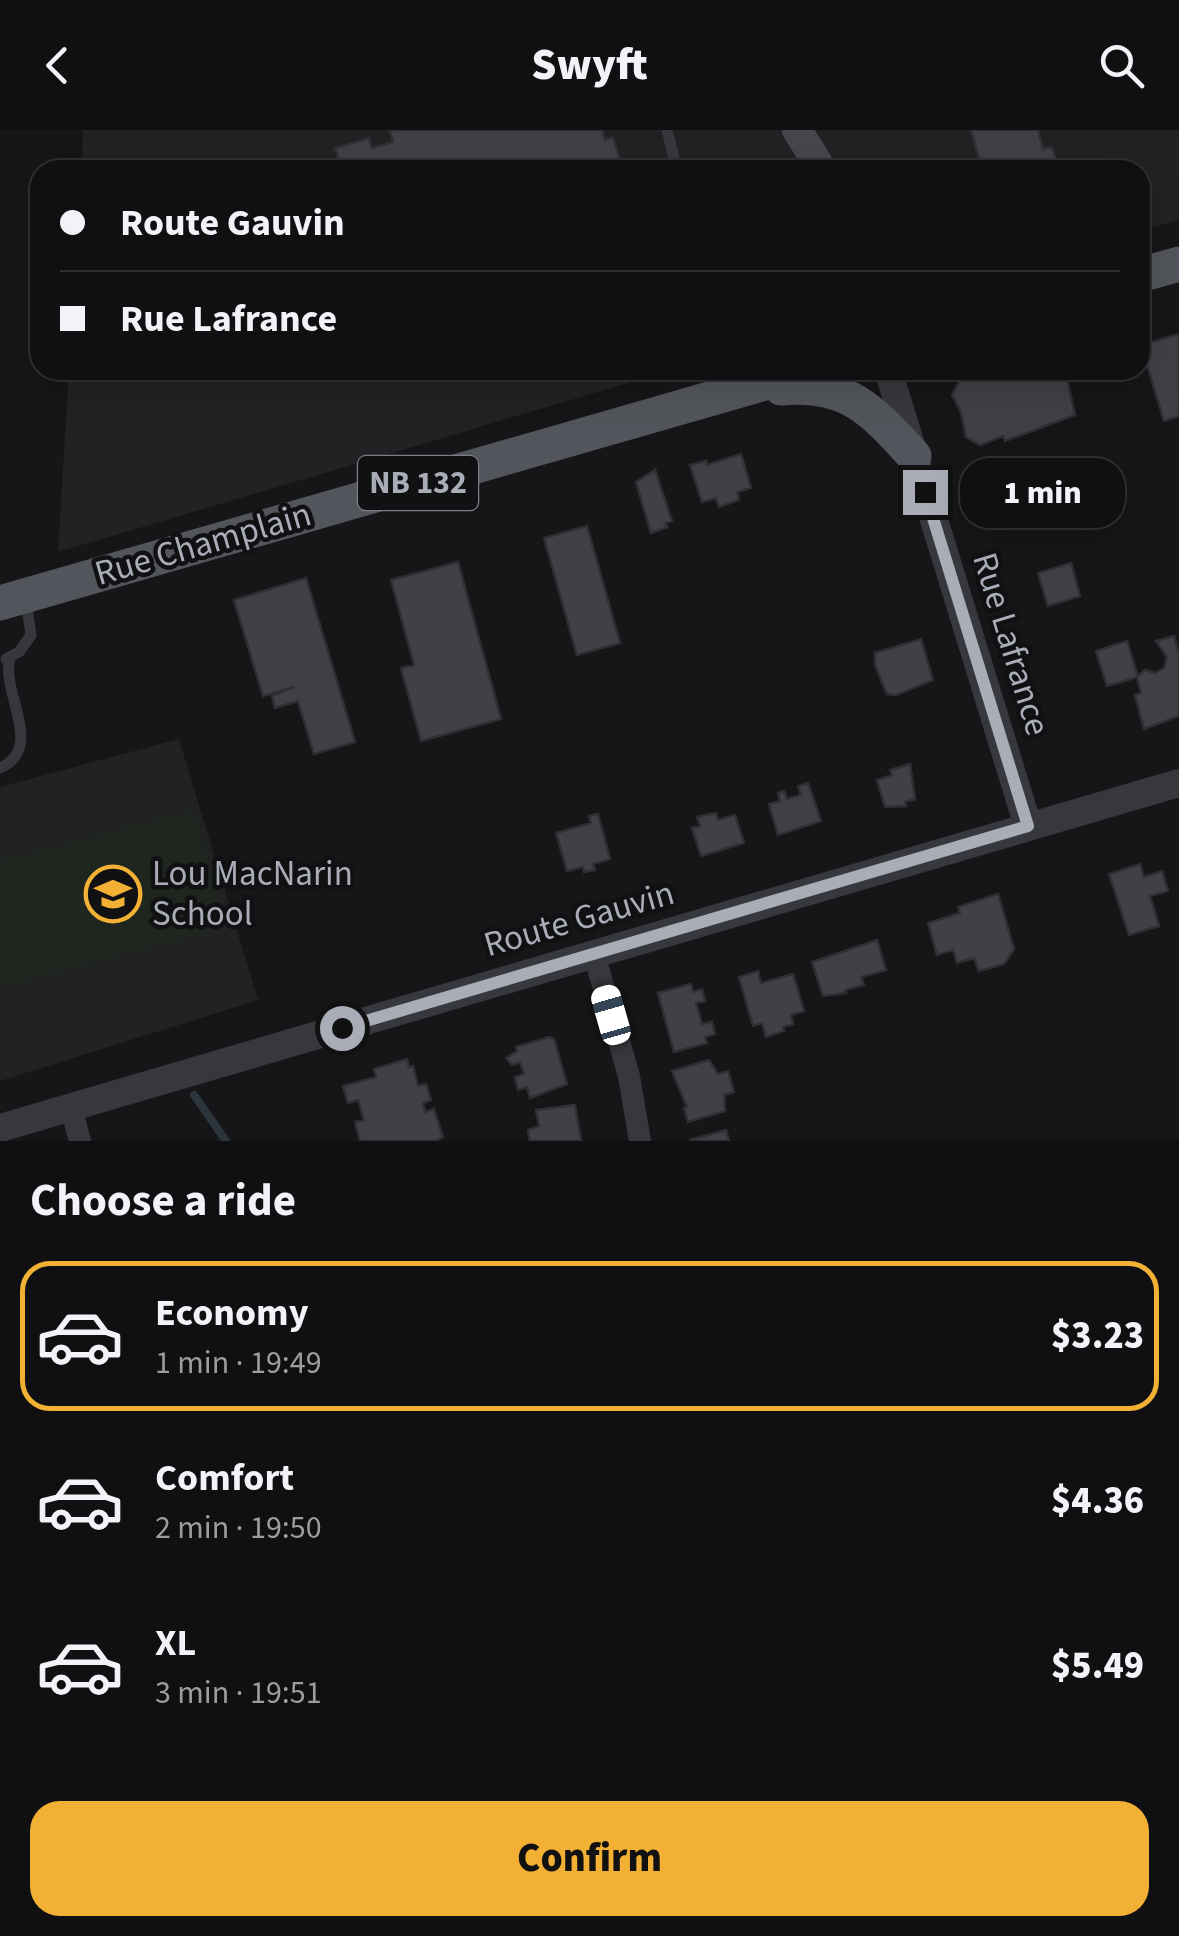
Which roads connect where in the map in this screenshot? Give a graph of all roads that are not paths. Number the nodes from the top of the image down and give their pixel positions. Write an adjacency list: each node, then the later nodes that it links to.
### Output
1 (667, 130): 3 (lane)
2 (796, 130): 4 (main road)
3 (674, 160)
4 (816, 160)
5 (1179, 264): 6 (main road)
6 (1150, 272)
7 (891, 380): 9 (street, Rue Lafrance)
8 (745, 381): 9 (main road); 10 (main road, Rue Champlain / NB 132)
9 (914, 456): 14 (street, Rue Lafrance)
10 (12, 599): 11 (lane)
11 (5, 660): 12 (lane)
12 (0, 768)
13 (1179, 783): 14 (street, Route Gauvin)
14 (1028, 826): 15 (street, Route Gauvin)
15 (594, 954): 16 (street, Route Gauvin); 19 (street)
16 (70, 1107): 17 (street, Route Gauvin); 18 (street)
17 (0, 1128)
18 (80, 1141)
19 (640, 1141)

